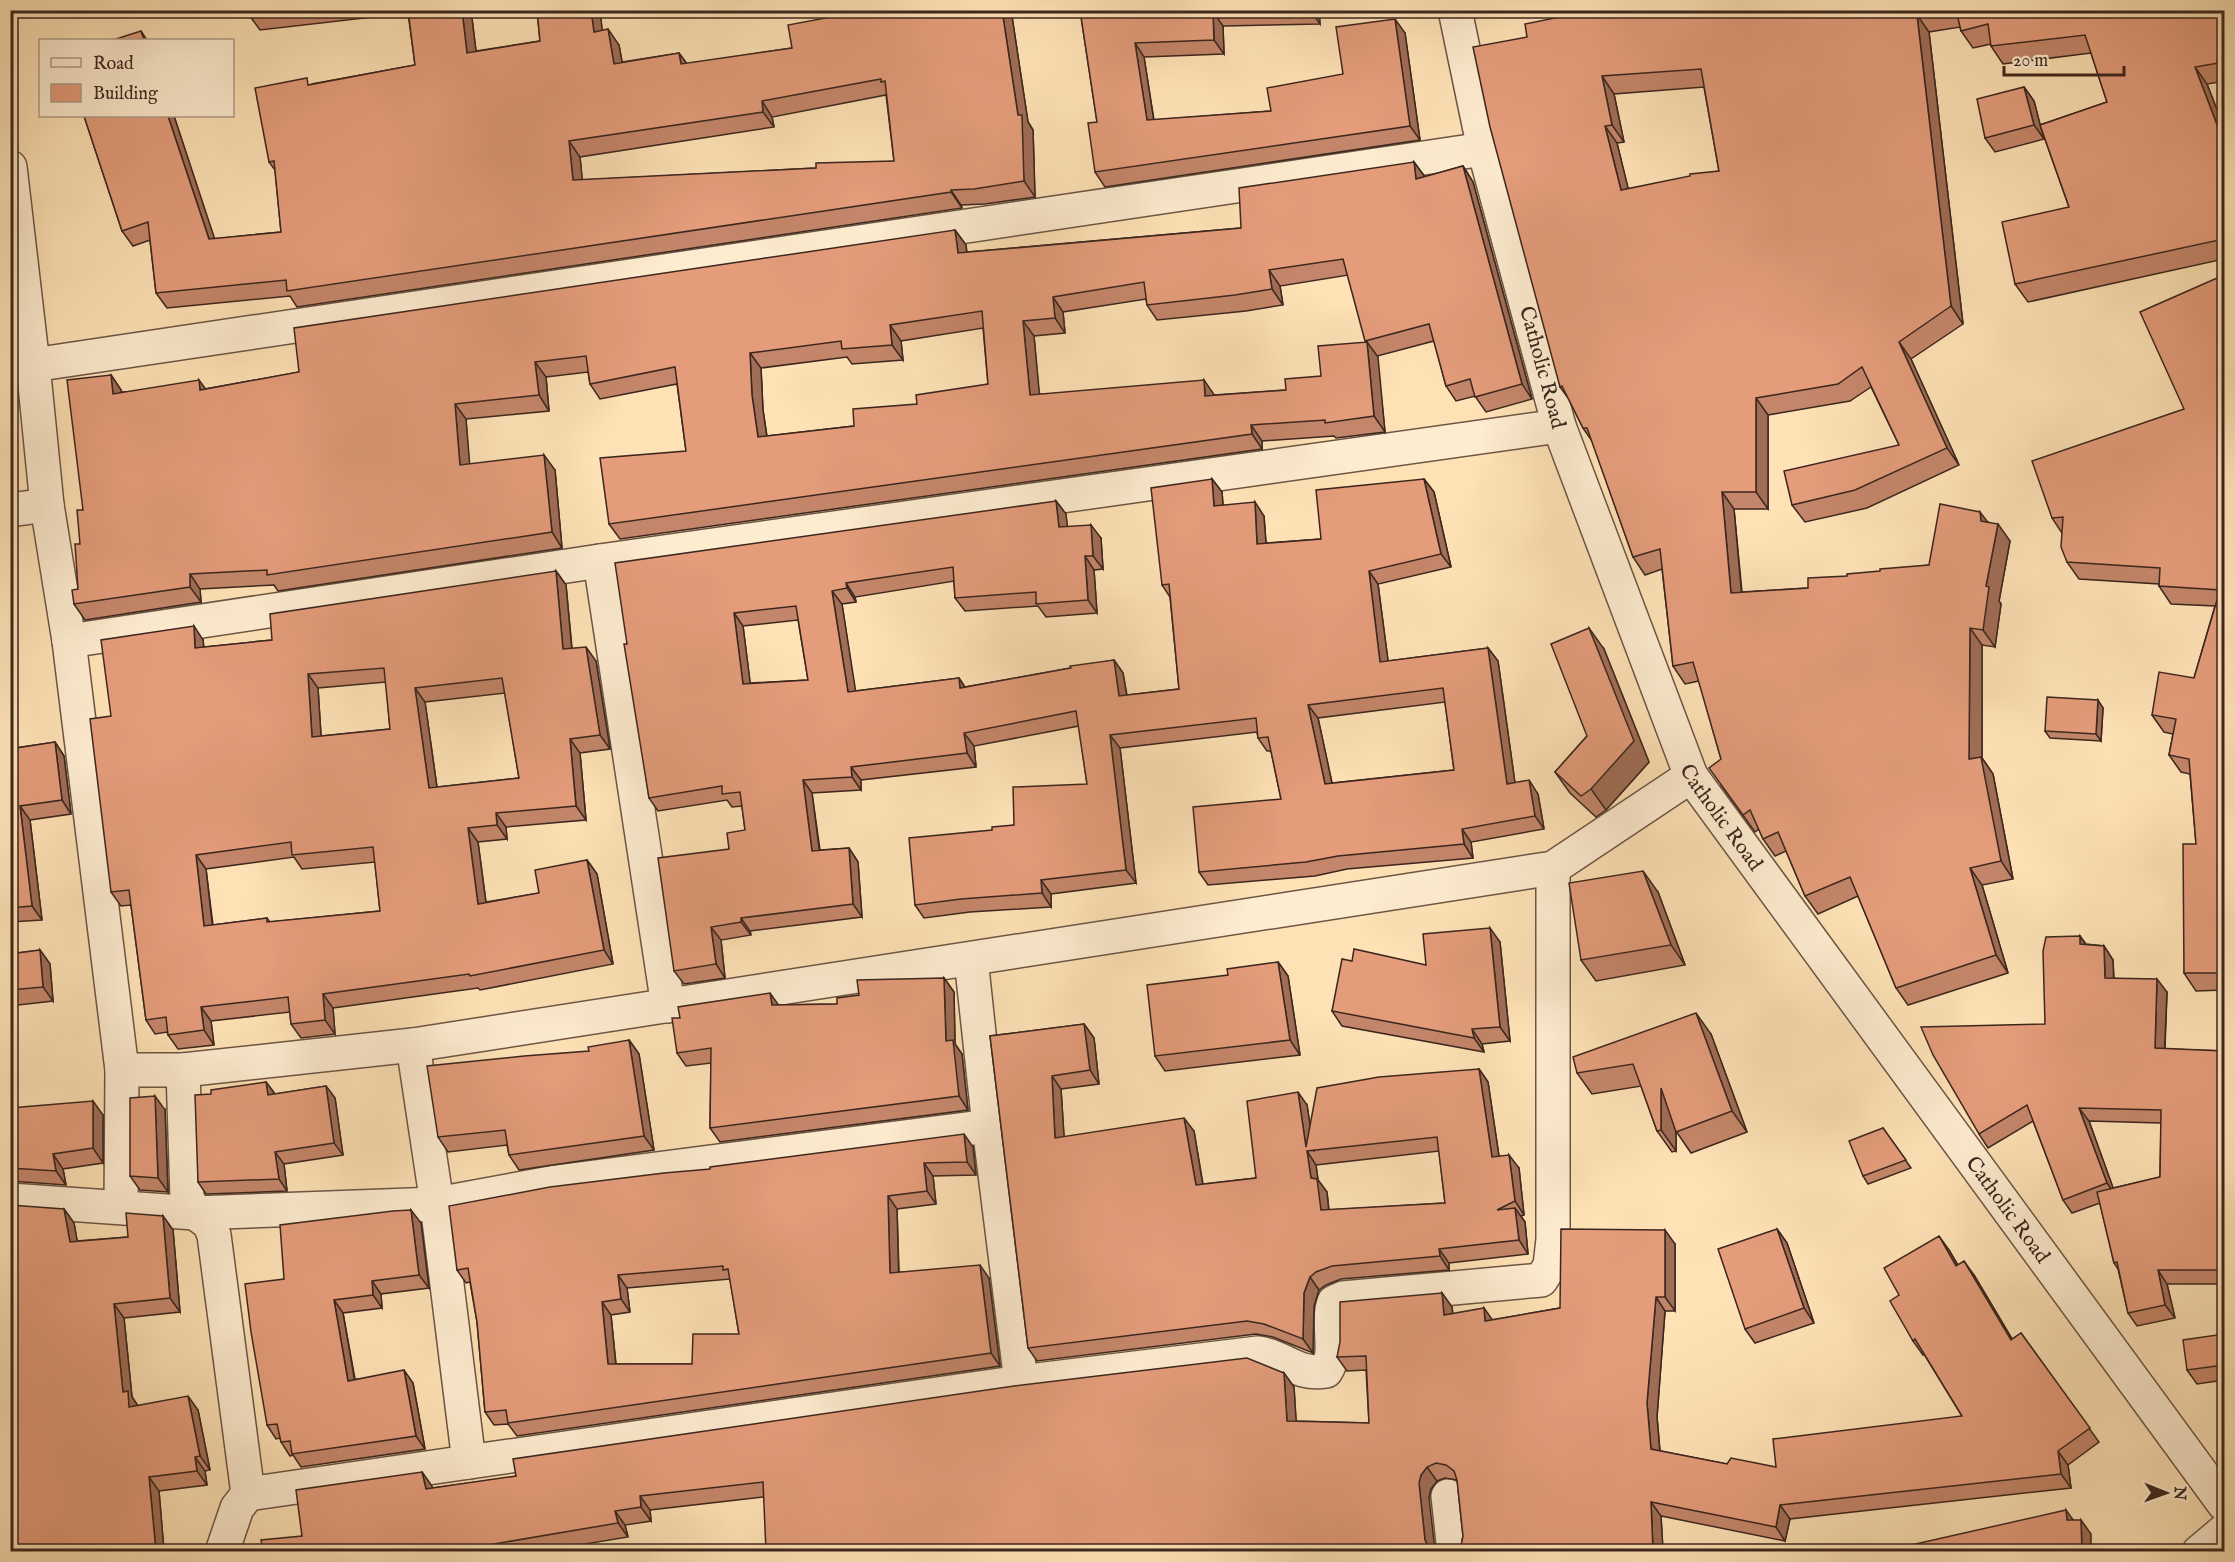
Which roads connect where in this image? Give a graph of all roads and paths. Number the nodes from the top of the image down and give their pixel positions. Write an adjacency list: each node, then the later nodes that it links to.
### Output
1 (1455, 10): 2 (street, Catholic Road)
2 (1484, 149): 4 (street); 5 (street, Catholic Road)
3 (10, 167): 4 (street)
4 (33, 365): 6 (street)
5 (1559, 426): 8 (street); 10 (street, Catholic Road)
6 (47, 505): 7 (street); 9 (street)
7 (10, 510)
8 (600, 561): 9 (street); 13 (street)
9 (69, 641): 15 (street)
10 (1691, 776): 11 (street); 26 (street, Catholic Road)
11 (1553, 868): 12 (street); 22 (street)
12 (971, 958): 13 (street); 17 (street)
13 (668, 1006): 14 (street)
14 (413, 1045): 16 (street); 19 (street)
15 (122, 1070): 16 (street); 20 (street)
16 (183, 1070): 21 (street)
17 (989, 1126): 19 (street); 22 (street)
18 (10, 1200): 20 (street)
19 (437, 1204): 21 (street); 23 (street)
20 (122, 1207): 21 (street)
21 (195, 1213): 24 (street)
22 (1021, 1382): 23 (street)
23 (470, 1462): 24 (street)
24 (248, 1494): 28 (street)
25 (1448, 1496): 29 (street)
26 (2224, 1504)
27 (2224, 1531): 30 (street)
28 (222, 1551)
29 (1454, 1551)
30 (2199, 1551)

